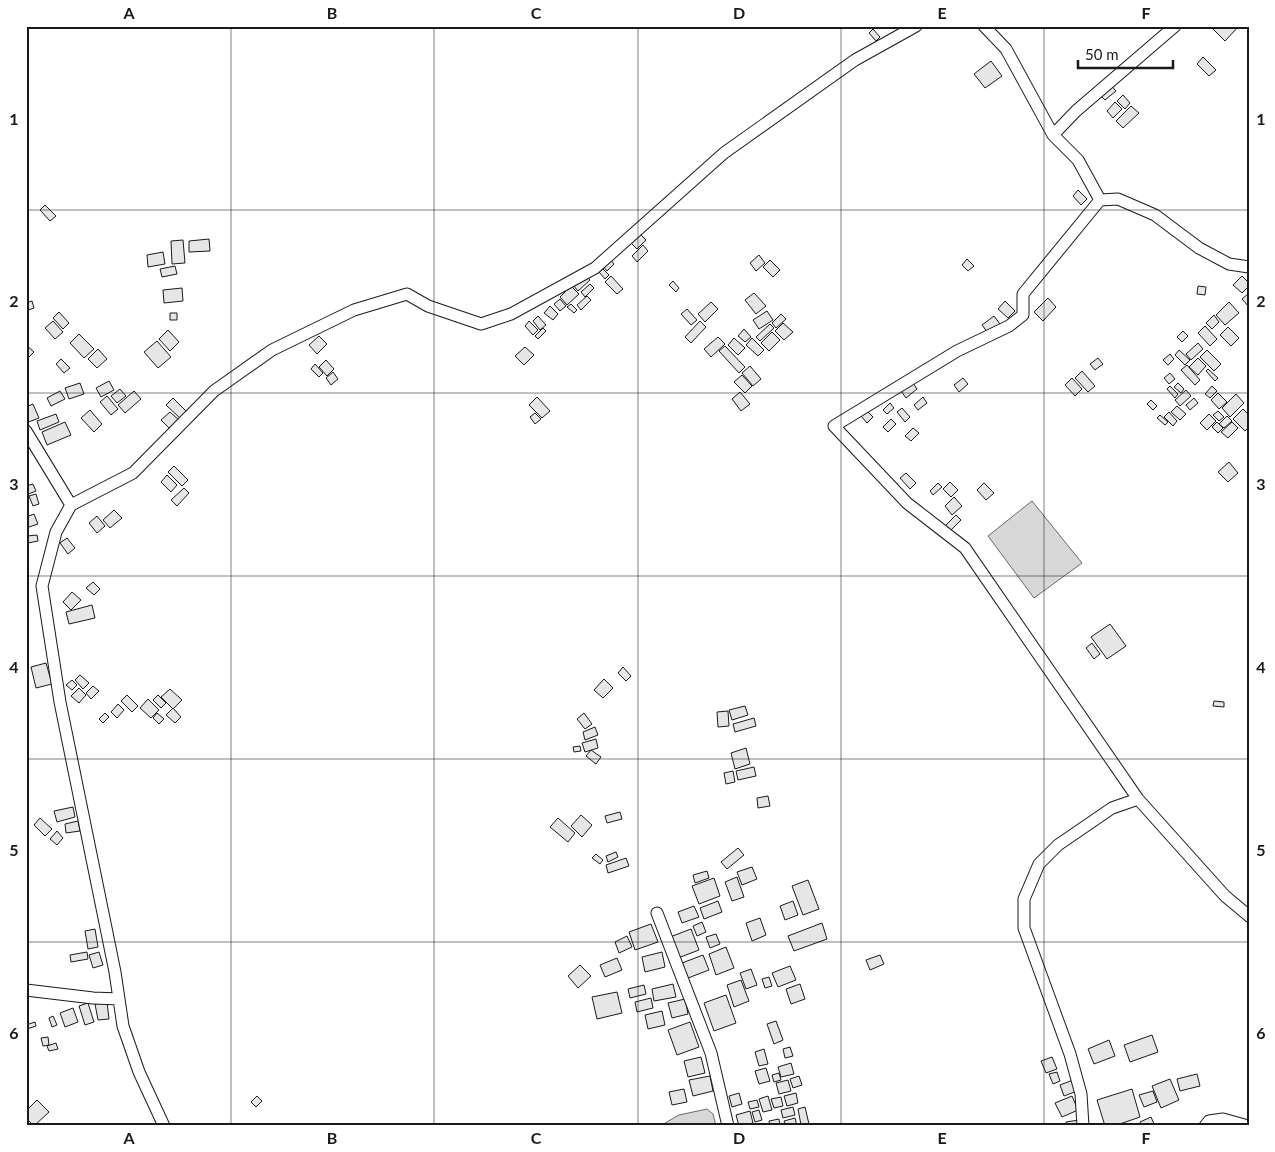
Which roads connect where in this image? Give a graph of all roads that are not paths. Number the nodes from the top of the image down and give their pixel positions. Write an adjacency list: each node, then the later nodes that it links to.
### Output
1 (916, 26): 8 (street)
2 (984, 26): 4 (street)
3 (1175, 26): 4 (street)
4 (1054, 135): 5 (street)
5 (1100, 200): 6 (street); 9 (street)
6 (1249, 267)
7 (26, 431): 8 (street)
8 (72, 505): 13 (street)
9 (1138, 799): 11 (street); 16 (street)
10 (657, 913): 15 (street)
11 (1249, 916)
12 (26, 990): 13 (street)
13 (118, 999): 14 (street)
14 (164, 1126)
15 (728, 1126)
16 (1083, 1126)
17 (1205, 1126): 18 (street)
18 (1248, 1126)

